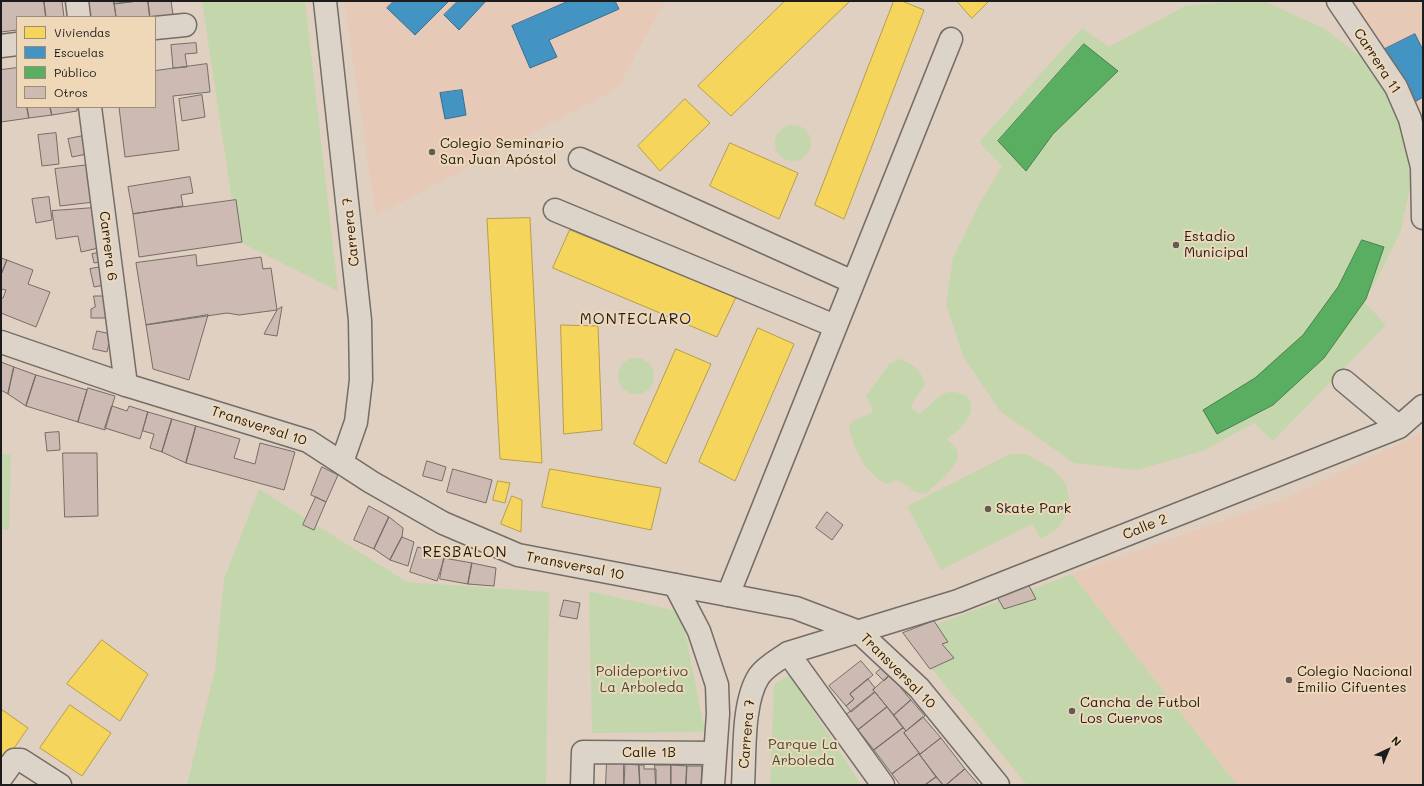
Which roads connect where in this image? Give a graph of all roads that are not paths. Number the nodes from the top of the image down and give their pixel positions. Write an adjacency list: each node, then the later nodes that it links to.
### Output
1 (77, 1): 4 (street)
2 (325, 1): 21 (street, Carrera 7)
3 (1338, 1): 13 (street, Carrera 11)
4 (79, 16)
5 (185, 25): 6 (street)
6 (156, 28)
7 (951, 39): 14 (street)
8 (16, 44): 9 (street)
9 (1, 46)
10 (90, 108): 18 (street, Carrera 6)
11 (580, 159): 14 (street)
12 (555, 210): 15 (street)
13 (1423, 218)
14 (853, 282): 15 (street)
15 (835, 326): 23 (street)
16 (1, 342): 18 (street, Transversal 10)
17 (1344, 380): 20 (street)
18 (126, 385): 21 (street, Transversal 10)
19 (1423, 406): 20 (street, Calle 2)
20 (1398, 427): 24 (street, Calle 2)
21 (342, 462): 22 (street, Transversal 10)
22 (675, 585): 23 (street, Transversal 10); 26 (street)
23 (728, 595): 24 (street, Transversal 10)
24 (859, 632): 25 (street, Carrera 7); 33 (street, Transversal 10)
25 (788, 653): 31 (street, Carrera 7); 32 (street)
26 (715, 753): 29 (street, Calle 1B); 30 (street)
27 (1, 778): 28 (street)
28 (60, 785)
29 (582, 785)
30 (713, 785)
31 (743, 785)
32 (883, 785)
33 (998, 785)

